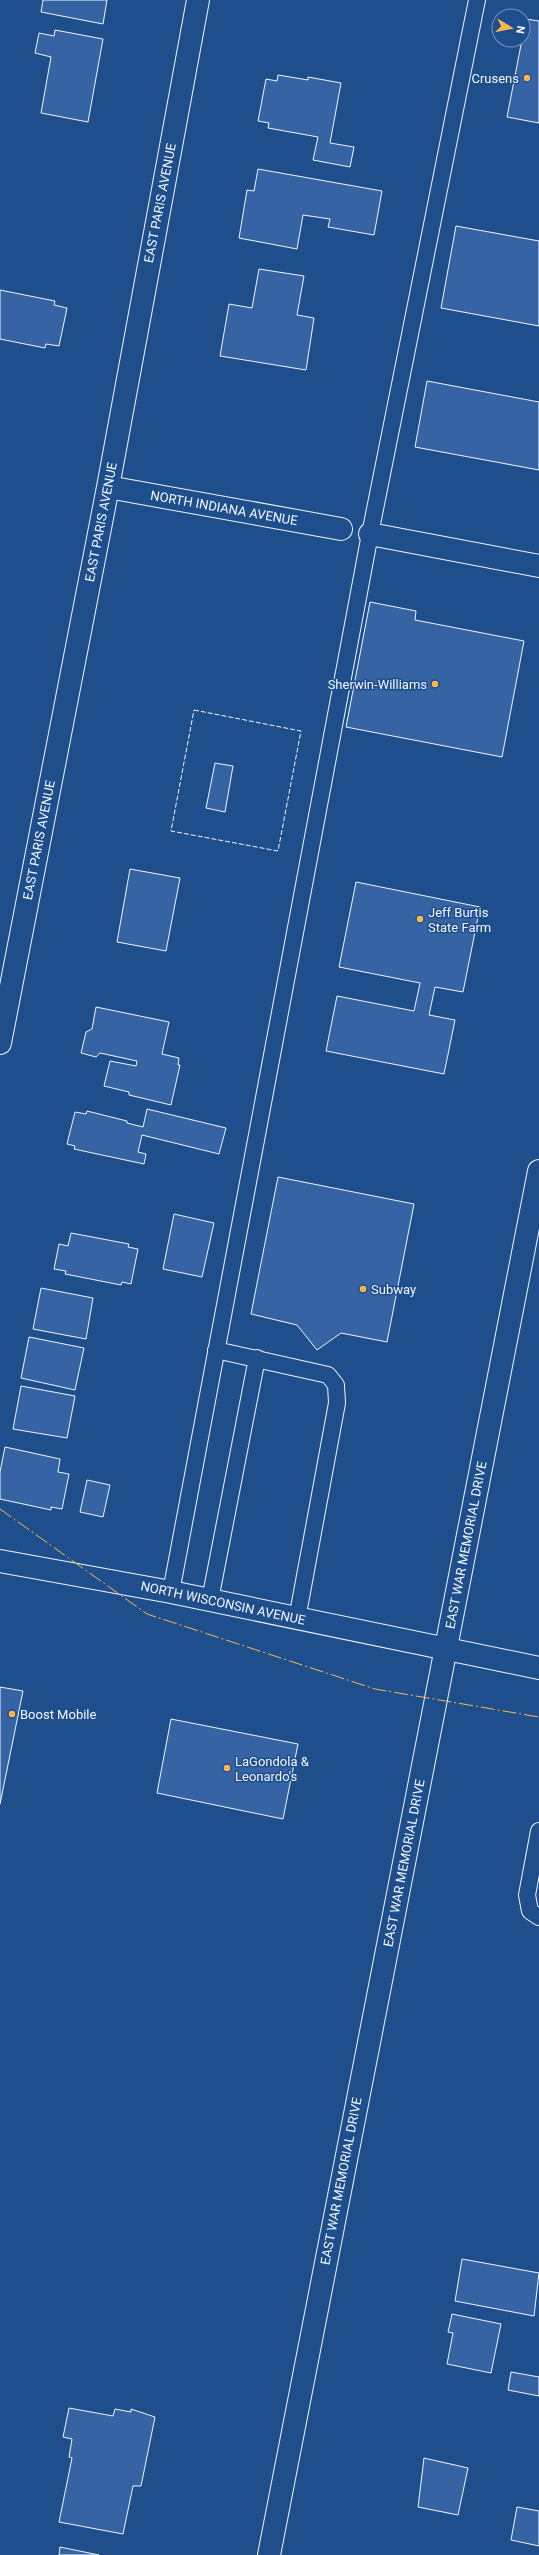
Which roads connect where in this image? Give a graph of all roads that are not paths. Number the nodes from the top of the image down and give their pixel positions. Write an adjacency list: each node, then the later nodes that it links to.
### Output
1 (198, 0): 3 (main road, EAST PARIS AVENUE)
2 (477, 0): 5 (lane)
3 (108, 487): 4 (main road, NORTH INDIANA AVENUE); 7 (main road, EAST PARIS AVENUE)
4 (341, 529)
5 (370, 534): 6 (main road); 9 (lane)
6 (539, 566)
7 (0, 1043)
8 (539, 1171): 15 (main road, EAST WAR MEMORIAL DRIVE)
9 (216, 1350): 10 (lane); 12 (lane)
10 (257, 1358): 13 (lane); 14 (lane)
11 (0, 1561): 12 (main road, NORTH WISCONSIN AVENUE)
12 (171, 1592): 13 (main road, NORTH WISCONSIN AVENUE)
13 (210, 1600): 14 (main road, NORTH WISCONSIN AVENUE)
14 (297, 1618): 15 (main road, NORTH WISCONSIN AVENUE)
15 (445, 1650): 16 (main road, NORTH WISCONSIN AVENUE); 19 (main road, EAST WAR MEMORIAL DRIVE)
16 (539, 1668)
17 (539, 1831): 18 (lane)
18 (539, 1917)
19 (269, 2555)

